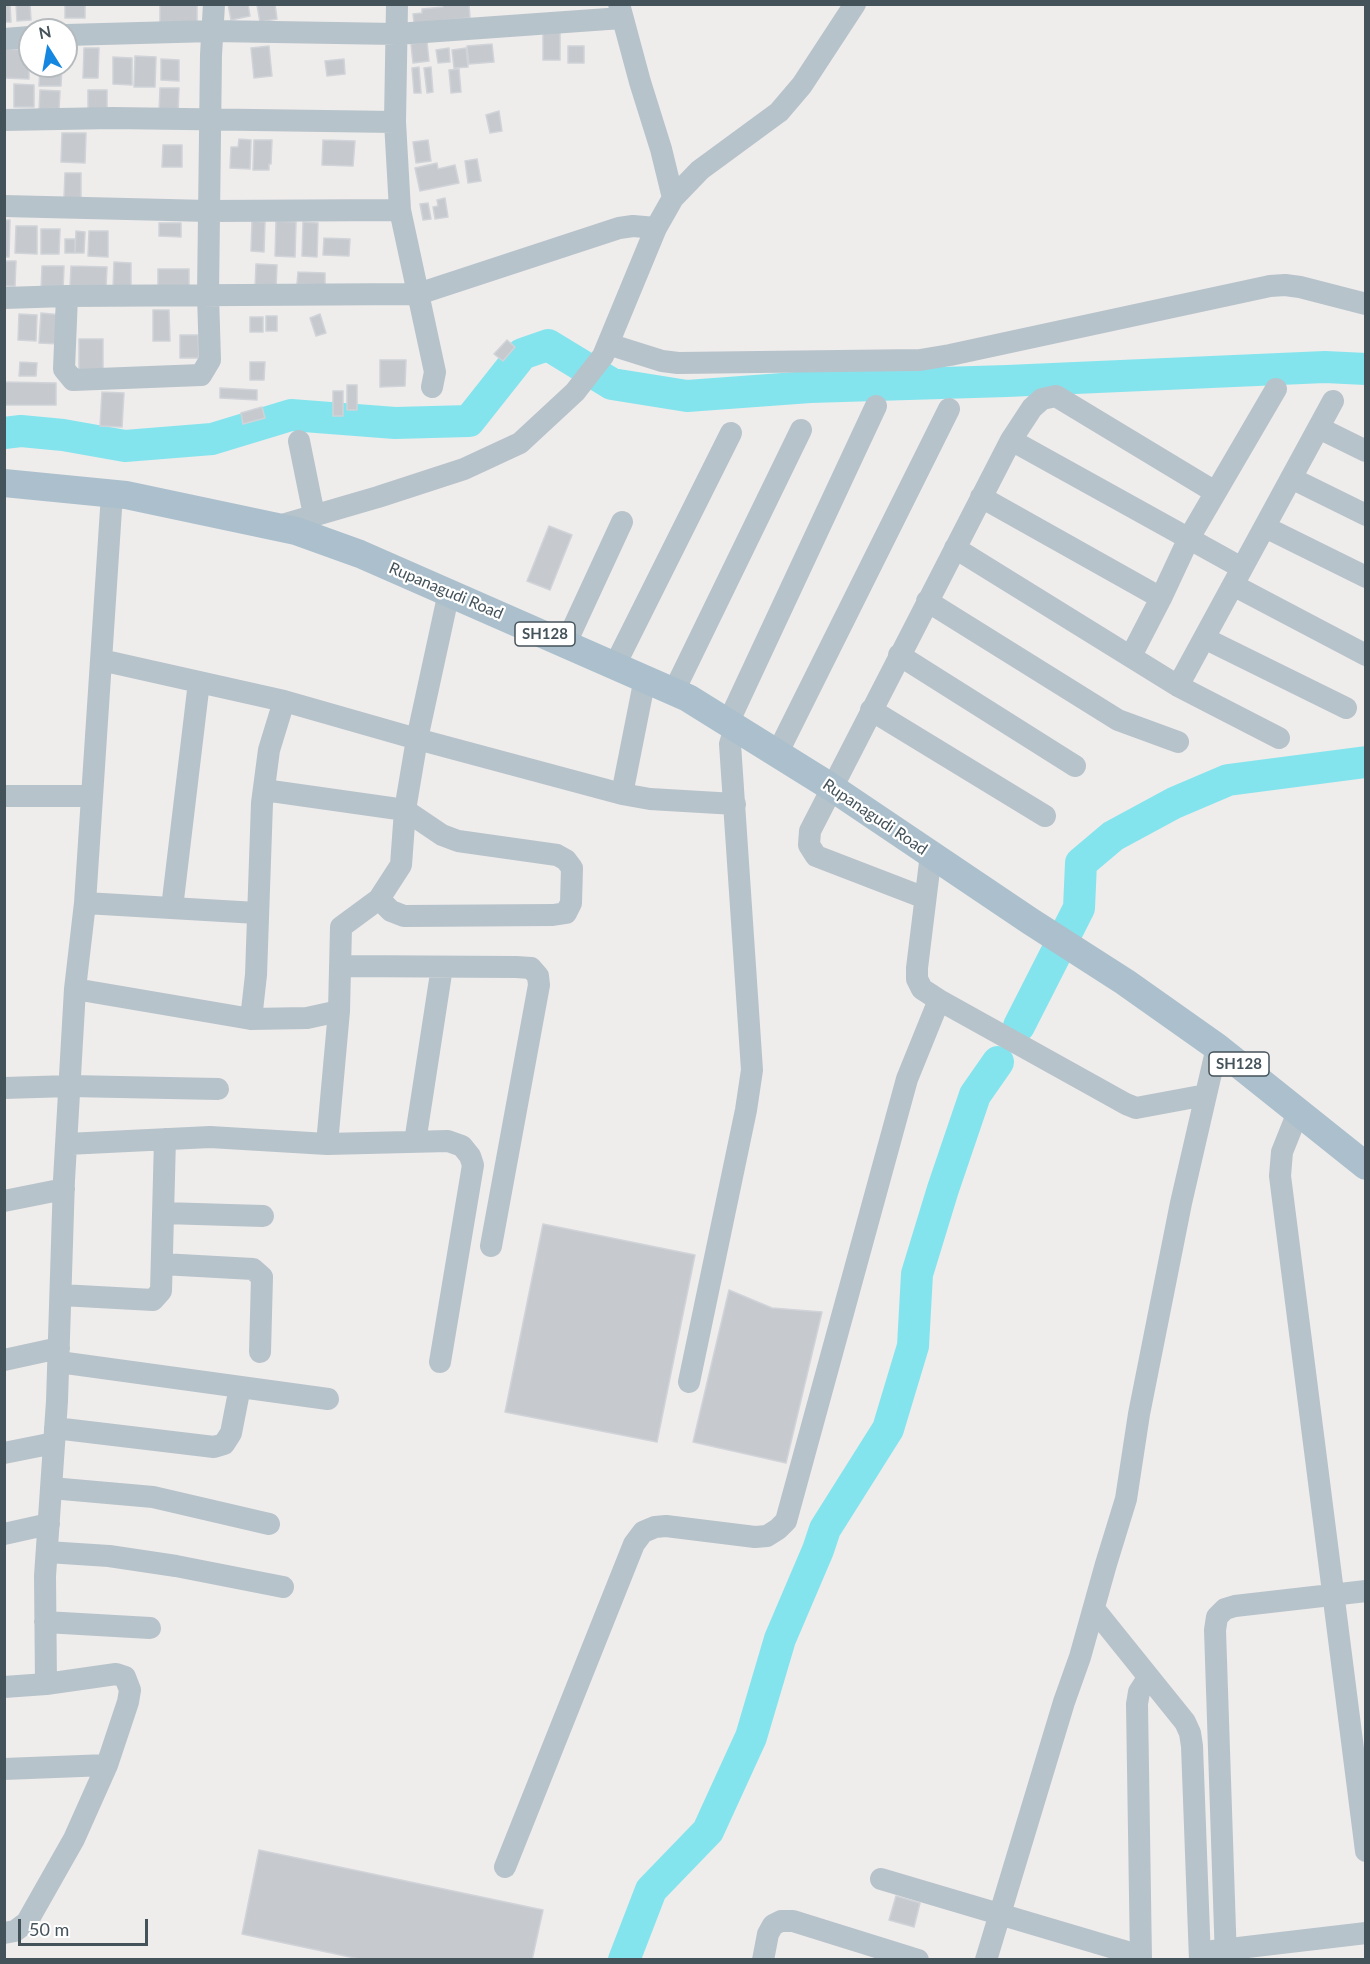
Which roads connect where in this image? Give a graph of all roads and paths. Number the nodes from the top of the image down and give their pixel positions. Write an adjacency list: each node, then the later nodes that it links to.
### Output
1 (214, 4): 5 (street)
2 (397, 4): 6 (street)
3 (855, 4): 11 (street)
4 (620, 11): 6 (street); 11 (street)
5 (213, 31): 6 (street); 7 (street); 9 (street)
6 (397, 34): 10 (street)
7 (78, 35)
8 (4, 120): 9 (street)
9 (210, 120): 10 (street); 14 (street)
10 (395, 122): 13 (street)
11 (673, 198): 15 (street)
12 (4, 206): 14 (street)
13 (400, 210): 14 (street); 16 (street)
14 (209, 211): 17 (street)
15 (656, 228): 16 (street); 21 (street)
16 (418, 294): 17 (street); 22 (street)
17 (208, 295): 18 (street); 18 (street)
18 (67, 296): 19 (street)
19 (4, 298)
20 (1365, 304): 21 (street)
21 (606, 350): 38 (street)
22 (432, 387)
23 (1276, 389): 35 (street)
24 (1333, 401): 27 (street)
25 (876, 406): 64 (street)
26 (950, 409): 68 (street)
27 (1319, 428): 32 (street); 33 (street)
28 (801, 430): 60 (street)
29 (731, 433): 56 (street)
30 (1011, 440): 35 (street); 37 (street); 43 (street)
31 (299, 441): 38 (street)
32 (1365, 451)
33 (1291, 478): 39 (street); 42 (street)
34 (4, 483): 36 (main road, Rupanagudi Road / SH128)
35 (1215, 492): 43 (street)
36 (112, 494): 41 (main road, Rupanagudi Road / SH128); 55 (street)
37 (981, 497): 44 (street); 48 (street)
38 (314, 515): 41 (street)
39 (1365, 515)
40 (622, 522): 51 (street)
41 (275, 526): 47 (main road, Rupanagudi Road / SH128)
42 (1264, 527): 45 (street); 46 (street)
43 (1189, 538): 45 (street); 48 (street)
44 (955, 548): 49 (street); 54 (street)
45 (1238, 576): 50 (street); 53 (street)
46 (1365, 578)
47 (449, 592): 51 (main road, Rupanagudi Road / SH128); 66 (street)
48 (1161, 598): 54 (street)
49 (927, 601): 52 (street); 67 (street)
50 (1204, 638): 59 (street); 62 (street)
51 (566, 643): 56 (main road, Rupanagudi Road / SH128)
52 (899, 655): 63 (street); 69 (street)
53 (1365, 655)
54 (1131, 656): 59 (street)
55 (101, 660): 58 (street); 74 (street)
56 (615, 665): 57 (main road, Rupanagudi Road / SH128)
57 (645, 678): 60 (main road, Rupanagudi Road / SH128); 72 (street)
58 (199, 682): 61 (street); 82 (street)
59 (1178, 686): 65 (street)
60 (674, 691): 64 (main road, Rupanagudi Road / SH128)
61 (284, 701): 66 (street); 71 (street)
62 (1346, 708)
63 (871, 710): 70 (street); 77 (street)
64 (731, 725): 68 (main road, Rupanagudi Road / SH128); 75 (street)
65 (1280, 738)
66 (417, 739): 72 (street); 76 (street)
67 (1178, 742)
68 (777, 754): 70 (main road, Rupanagudi Road / SH128)
69 (1074, 765)
70 (831, 788): 78 (main road, Rupanagudi Road / SH128); 79 (street)
71 (264, 790): 76 (street); 83 (street)
72 (622, 794): 75 (street)
73 (4, 796): 74 (street)
74 (92, 796): 81 (street)
75 (735, 804): 112 (street)
76 (405, 810): 80 (street); 80 (street)
77 (1045, 816)
78 (931, 854): 79 (street); 90 (main road, Rupanagudi Road / SH128)
79 (925, 898): 87 (street)
80 (379, 899): 84 (street)
81 (85, 903): 82 (street); 86 (street)
82 (172, 908): 83 (street)
83 (257, 913): 89 (street)
84 (340, 966): 85 (street); 88 (street)
85 (442, 967): 97 (street); 105 (street)
86 (75, 989): 89 (street); 91 (street)
87 (939, 1000): 94 (street); 134 (street)
88 (339, 1011): 89 (street); 99 (street)
89 (251, 1019)
90 (1217, 1047): 94 (street); 95 (main road, SH128)
91 (70, 1086): 92 (street); 93 (street); 98 (street)
92 (4, 1088)
93 (218, 1089)
94 (1206, 1095): 125 (street)
95 (1298, 1112): 100 (main road, SH128); 124 (street)
96 (165, 1139): 98 (street); 99 (street); 103 (street)
97 (415, 1142): 99 (street); 111 (street)
98 (67, 1144): 101 (street)
99 (327, 1144)
100 (1365, 1167)
101 (64, 1189): 102 (street); 107 (street)
102 (4, 1202)
103 (163, 1213): 104 (street); 106 (street)
104 (262, 1216)
105 (491, 1246)
106 (162, 1264): 107 (street); 108 (street)
107 (61, 1295): 109 (street)
108 (260, 1352)
109 (59, 1355): 110 (street); 113 (street); 115 (street)
110 (4, 1360)
111 (440, 1362)
112 (688, 1382)
113 (240, 1387): 114 (street); 115 (street)
114 (328, 1400)
115 (55, 1436): 116 (street); 117 (street)
116 (4, 1453)
117 (51, 1488): 118 (street); 119 (street)
118 (49, 1524): 120 (street); 121 (street)
119 (269, 1524)
120 (4, 1534)
121 (47, 1552): 122 (street); 126 (street)
122 (283, 1587)
123 (1365, 1592): 124 (street)
124 (1333, 1595): 133 (street); 139 (street)
125 (1094, 1609): 128 (street); 136 (street)
126 (45, 1622): 127 (street); 129 (street)
127 (150, 1628)
128 (1148, 1677): 140 (street); 141 (street)
129 (46, 1684): 130 (street); 131 (street)
130 (4, 1688)
131 (107, 1765): 132 (street); 137 (street)
132 (8, 1774)
133 (1365, 1851)
134 (505, 1868)
135 (881, 1879): 136 (street)
136 (999, 1914): 141 (street); 144 (street)
137 (4, 1933)
138 (1365, 1933): 139 (street)
139 (1226, 1955): 140 (street)
140 (1200, 1956)
141 (1141, 1958)
142 (763, 1959): 143 (street)
143 (918, 1959)
144 (986, 1959)

